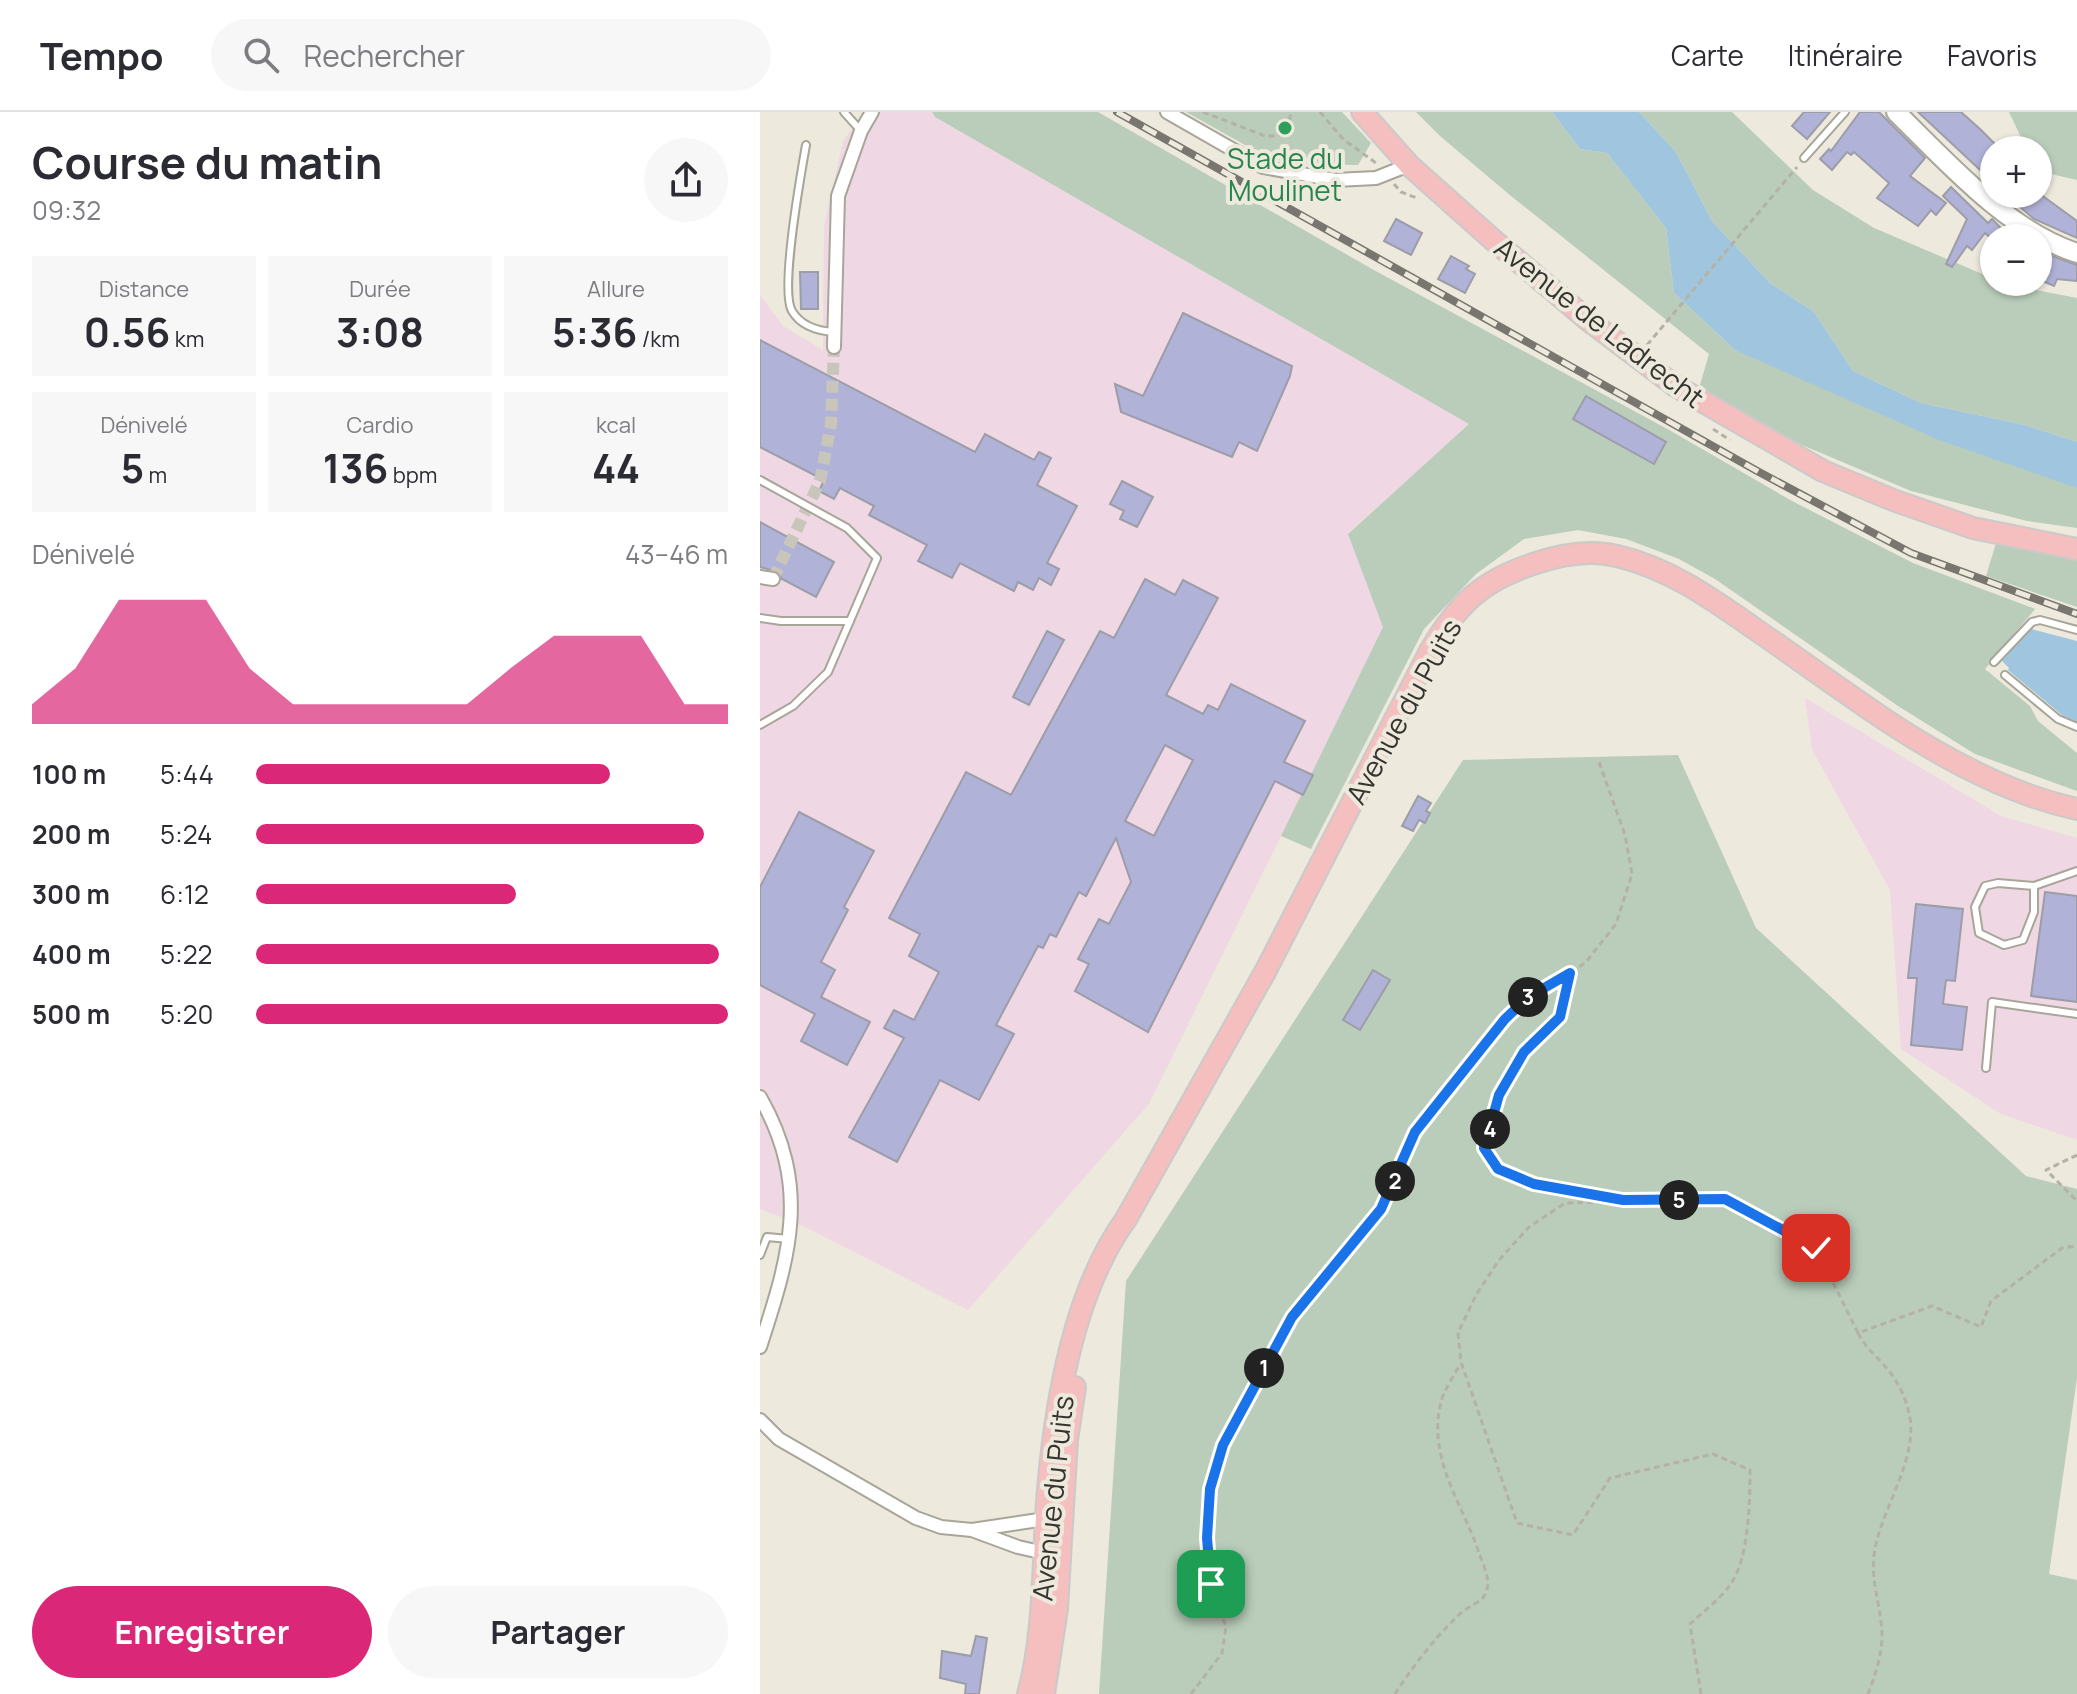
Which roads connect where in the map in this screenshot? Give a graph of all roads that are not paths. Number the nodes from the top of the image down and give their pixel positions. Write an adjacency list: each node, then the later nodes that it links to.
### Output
1 (844, 112): 7 (lane)
2 (872, 112): 7 (street)
3 (1167, 112): 10 (street)
4 (1362, 112): 10 (main road, Avenue de Ladrecht)
5 (1845, 112): 9 (lane)
6 (1896, 112): 11 (main road)
7 (861, 131): 12 (street)
8 (806, 145): 12 (lane)
9 (1804, 158)
10 (1409, 165): 15 (main road, Avenue de Ladrecht)
11 (2077, 253)
12 (834, 332): 13 (street)
13 (834, 347)
14 (760, 480): 17 (lane)
15 (2077, 549)
16 (760, 618): 17 (lane)
17 (850, 621): 21 (lane)
18 (2077, 630): 19 (lane)
19 (1994, 662)
20 (2005, 675): 22 (lane)
21 (760, 725)
22 (2077, 727)
23 (2077, 809): 33 (main road, Avenue du Puits)
24 (2077, 871): 25 (lane)
25 (2034, 886): 25 (lane)
26 (2077, 1014): 27 (lane)
27 (1986, 1068)
28 (760, 1097): 29 (street)
29 (789, 1239): 30 (lane); 31 (street)
30 (760, 1255)
31 (760, 1347)
32 (760, 1420): 34 (street)
33 (1055, 1518): 34 (street); 35 (main road, Avenue du Puits)
34 (972, 1530): 35 (street)
35 (1052, 1555): 36 (main road, Avenue du Puits); 37 (main road, Avenue du Puits)
36 (1028, 1694)
37 (1044, 1694)

